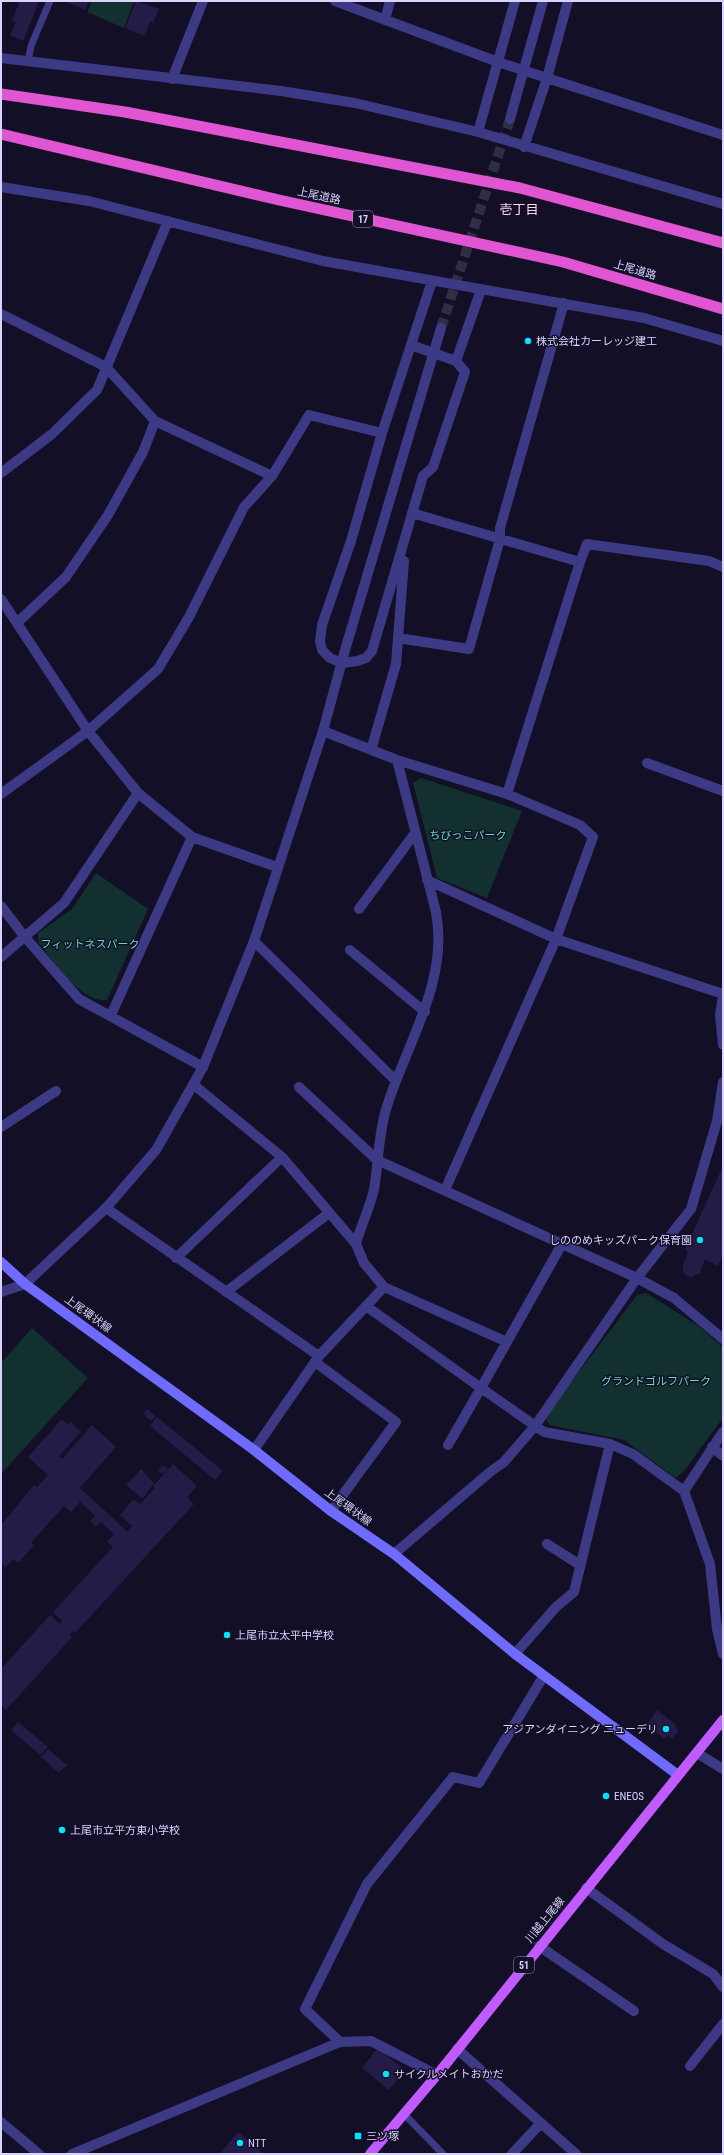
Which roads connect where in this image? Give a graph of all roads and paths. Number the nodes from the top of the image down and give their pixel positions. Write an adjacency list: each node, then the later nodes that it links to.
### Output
1 (50, 1): 10 (lane)
2 (203, 1): 13 (street)
3 (335, 1): 8 (street)
4 (390, 1): 8 (street)
5 (515, 1): 11 (street)
6 (543, 1): 15 (street)
7 (568, 1): 12 (street)
8 (385, 20): 11 (street)
9 (1, 58): 10 (street)
10 (28, 61): 13 (street)
11 (498, 62): 12 (street, bridge); 16 (street)
12 (547, 78): 18 (street); 19 (street)
13 (172, 79): 16 (street)
14 (1, 94): 23 (highway)
15 (510, 119)
16 (478, 132): 19 (street)
17 (1, 134): 27 (highway, 上尾道路 / 17)
18 (723, 135)
19 (524, 146): 21 (street)
20 (1, 187): 22 (street)
21 (723, 204)
22 (168, 221): 24 (street); 33 (street)
23 (723, 243)
24 (432, 281): 25 (street); 31 (street)
25 (482, 290): 26 (street); 32 (street)
26 (564, 303): 30 (street); 40 (street)
27 (723, 309)
28 (1, 314): 33 (street)
29 (441, 328): 46 (street)
30 (723, 341)
31 (411, 345): 32 (street, bridge); 35 (street)
32 (456, 361): 38 (street)
33 (106, 367): 34 (street); 36 (street)
34 (155, 421): 37 (street); 44 (street)
35 (382, 433): 37 (street); 46 (street)
36 (2, 470)
37 (272, 476): 47 (street)
38 (412, 513): 39 (street); 40 (street)
39 (406, 538): 45 (street); 46 (street)
40 (500, 539): 41 (street); 45 (street)
41 (580, 562): 42 (street); 55 (street)
42 (723, 567)
43 (1, 599): 44 (street)
44 (17, 623): 47 (street)
45 (398, 638): 49 (street)
46 (342, 663): 48 (street)
47 (88, 731): 52 (street); 54 (street)
48 (323, 731): 49 (street); 58 (street)
49 (371, 750): 50 (street)
50 (396, 760): 55 (street); 56 (street)
51 (647, 763): 53 (street)
52 (2, 791)
53 (723, 791)
54 (138, 793): 57 (street); 62 (street)
55 (507, 794): 63 (street)
56 (415, 833): 59 (street); 61 (street)
57 (192, 837): 58 (street); 69 (street)
58 (277, 867): 64 (street)
59 (427, 880): 63 (street); 68 (street)
60 (1, 906): 62 (street)
61 (359, 909)
62 (24, 936): 66 (street); 69 (street)
63 (556, 939): 67 (street); 80 (street)
64 (254, 941): 71 (street); 72 (street)
65 (350, 950): 68 (street)
66 (1, 957)
67 (723, 994): 70 (street)
68 (424, 1012): 72 (street)
69 (111, 1015): 71 (street)
70 (723, 1045)
71 (203, 1067): 74 (street)
72 (396, 1081): 79 (street)
73 (723, 1082): 87 (street)
74 (194, 1085): 78 (street); 81 (street)
75 (299, 1087): 79 (street)
76 (56, 1091): 77 (street)
77 (1, 1127)
78 (282, 1157): 82 (street); 85 (street)
79 (377, 1160): 80 (street); 83 (street)
80 (445, 1190): 84 (street)
81 (106, 1208): 85 (street); 88 (street)
82 (329, 1213): 83 (street); 91 (street)
83 (356, 1244): 89 (street)
84 (562, 1244): 87 (street); 94 (street)
85 (176, 1258): 91 (street)
86 (1, 1262): 88 (main road, 上尾環状線)
87 (637, 1278): 93 (street); 97 (street)
88 (25, 1284): 90 (street); 102 (main road, 上尾環状線)
89 (384, 1287): 92 (street); 94 (street)
90 (1, 1292)
91 (226, 1292): 95 (street)
92 (366, 1306): 95 (street); 96 (street)
93 (723, 1339)
94 (507, 1342): 96 (street)
95 (317, 1359): 102 (street); 105 (street)
96 (481, 1388): 97 (street); 100 (street)
97 (535, 1426): 99 (street); 107 (street)
98 (723, 1432): 101 (street)
99 (610, 1444): 104 (street); 108 (street)
100 (448, 1445)
101 (712, 1447): 103 (street); 104 (street)
102 (254, 1450): 105 (main road, 上尾環状線)
103 (723, 1456)
104 (684, 1491): 110 (street)
105 (331, 1511): 107 (main road, 上尾環状線)
106 (547, 1544): 108 (street)
107 (394, 1554): 109 (main road, 上尾環状線)
108 (580, 1565): 109 (street)
109 (515, 1654): 111 (main road, 上尾環状線)
110 (723, 1654)
111 (543, 1677): 115 (main road, 上尾環状線); 121 (street)
112 (723, 1720): 113 (main road, 川越上尾線 / 51)
113 (697, 1753): 114 (street); 115 (main road, 川越上尾線 / 51)
114 (723, 1768)
115 (678, 1775): 116 (main road, 川越上尾線 / 51)
116 (586, 1888): 117 (main road, 川越上尾線 / 51); 118 (street)
117 (539, 1946): 119 (street); 122 (main road, 川越上尾線 / 51)
118 (723, 1987)
119 (634, 2011)
120 (723, 2024): 123 (street)
121 (340, 2042): 124 (street); 129 (street)
122 (457, 2049): 124 (main road, 川越上尾線 / 51); 127 (street)
123 (690, 2066)
124 (437, 2075): 125 (main road, 川越上尾線 / 51)
125 (404, 2114): 130 (main road, 川越上尾線 / 51); 131 (lane)
126 (1, 2122): 128 (street)
127 (541, 2123): 132 (street); 133 (street)
128 (39, 2154)
129 (72, 2154)
130 (370, 2154)
131 (443, 2154)
132 (512, 2154)
133 (576, 2154)

